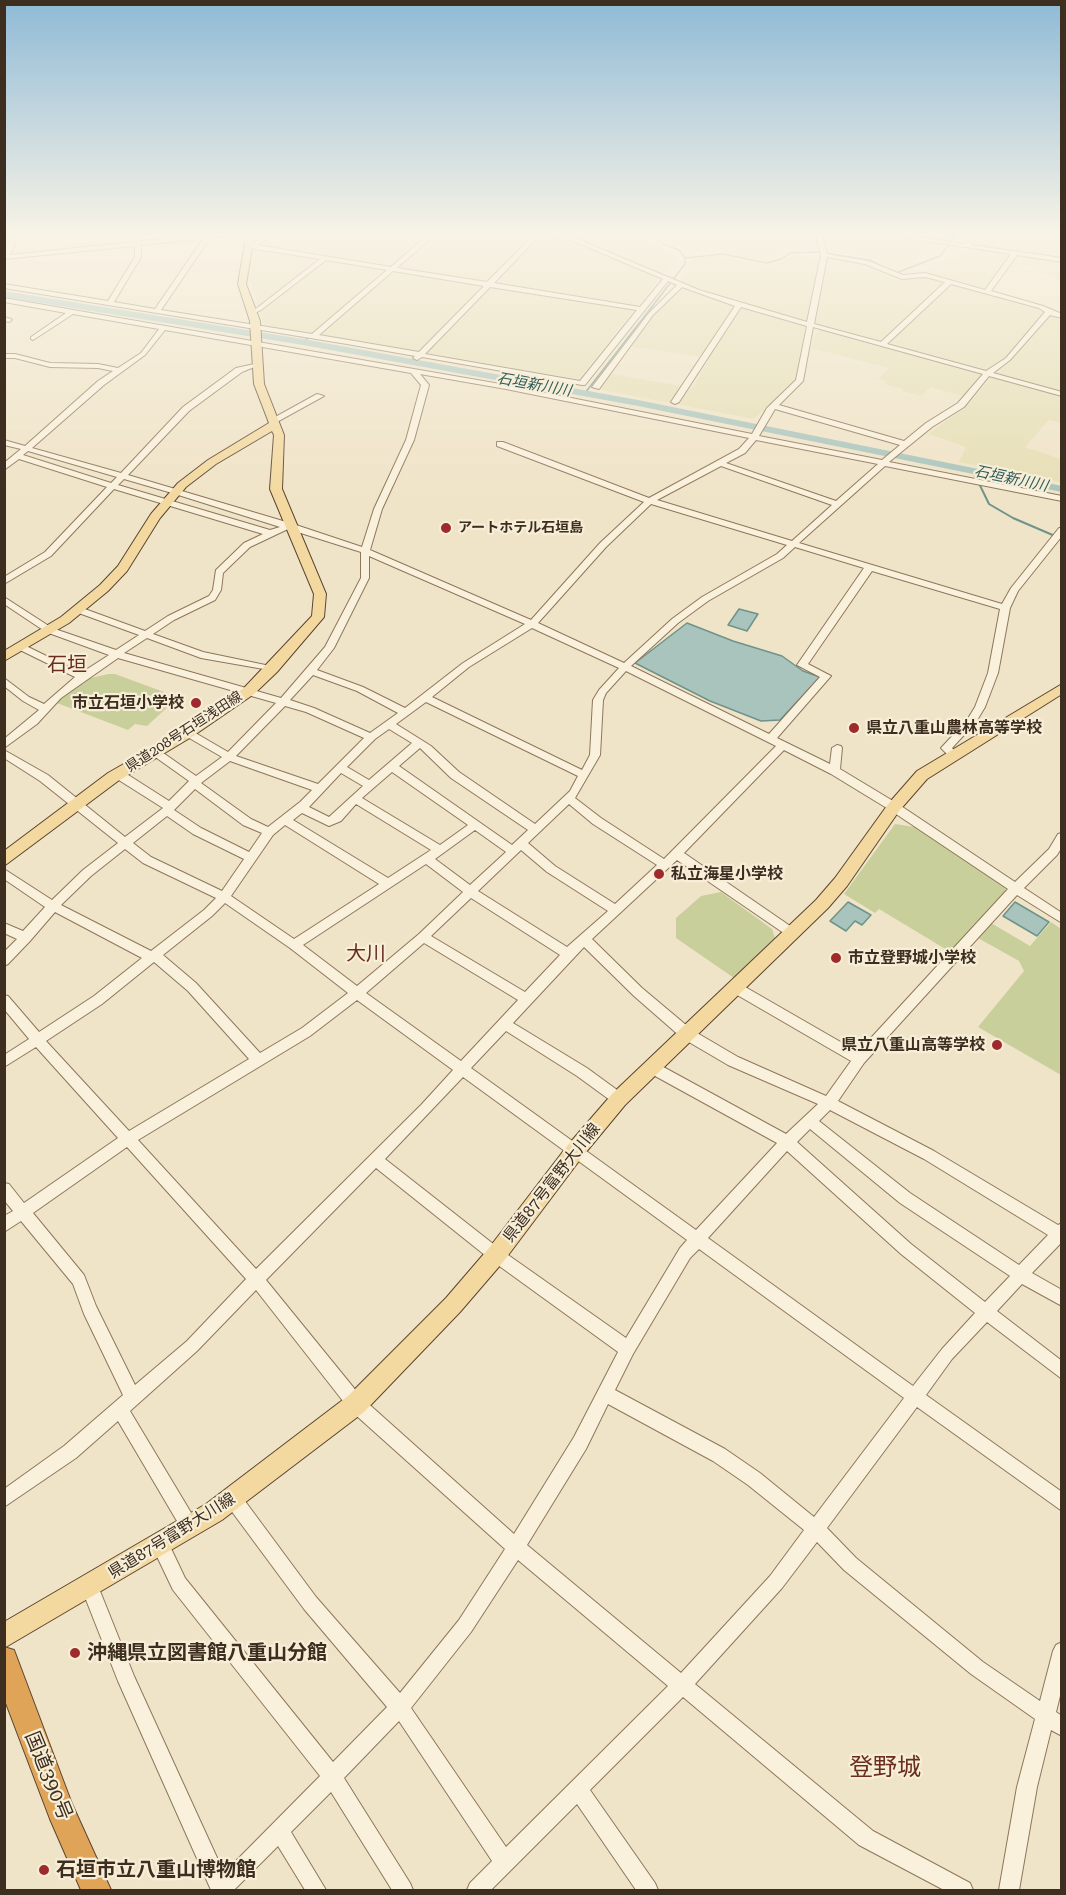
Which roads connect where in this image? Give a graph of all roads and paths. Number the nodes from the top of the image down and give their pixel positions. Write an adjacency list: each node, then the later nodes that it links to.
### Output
1 (61, 319): 18 (street)
2 (121, 319): 15 (street)
3 (190, 319): 16 (street)
4 (253, 319): 16 (main road, 県道208号石垣浅田線)
5 (329, 319): 17 (street)
6 (456, 319): 21 (street)
7 (634, 319): 21 (street)
8 (647, 319): 26 (street)
9 (729, 319): 29 (street)
10 (794, 319): 14 (street)
11 (812, 319): 14 (street)
12 (909, 319): 19 (street)
13 (1043, 319): 25 (street)
14 (811, 324): 19 (street); 30 (street)
15 (164, 327): 16 (street); 24 (street)
16 (256, 336): 17 (street); 22 (main road, 県道208号石垣浅田線); 23 (street)
17 (310, 336): 21 (street)
18 (33, 338)
19 (882, 344): 25 (street)
20 (4, 356): 24 (street)
21 (420, 356): 23 (street)
22 (257, 364): 31 (main road, 県道208号石垣浅田線); 41 (street)
23 (410, 369): 32 (street); 52 (street)
24 (118, 370): 36 (street)
25 (988, 374): 27 (street); 35 (street)
26 (596, 387)
27 (1062, 394)
28 (320, 396): 31 (street)
29 (675, 402)
30 (774, 406): 32 (street); 35 (street)
31 (273, 423): 43 (main road); 48 (main road, 県道208号石垣浅田線)
32 (756, 435): 38 (street); 39 (street)
33 (4, 442): 36 (street)
34 (500, 444): 45 (street)
35 (906, 444): 38 (street)
36 (25, 448): 37 (street); 41 (street)
37 (18, 456): 40 (street); 42 (street)
38 (886, 461): 44 (street); 47 (street)
39 (720, 463): 45 (street); 47 (street)
40 (4, 468)
41 (123, 476): 42 (street); 43 (street)
42 (112, 485): 46 (street); 54 (street)
43 (175, 491): 46 (main road); 48 (street)
44 (1062, 499)
45 (650, 501): 51 (street); 58 (street)
46 (165, 503): 49 (street); 57 (main road)
47 (836, 504): 51 (street)
48 (290, 526): 49 (street); 52 (street); 65 (main road, 県道208号石垣浅田線)
49 (270, 533): 60 (street)
50 (1058, 535): 56 (street)
51 (792, 545): 53 (street); 64 (street)
52 (365, 552): 58 (street); 66 (street)
53 (869, 568): 56 (street); 78 (street)
54 (4, 581)
55 (4, 600): 59 (street)
56 (1005, 608): 85 (street)
57 (79, 610): 59 (main road); 60 (street)
58 (532, 624): 64 (street); 71 (street)
59 (49, 630): 61 (main road); 62 (street)
60 (146, 634): 62 (street); 65 (street)
61 (21, 647): 63 (main road); 67 (street)
62 (117, 655): 67 (street); 70 (street)
63 (4, 657)
64 (625, 667): 78 (street); 91 (street)
65 (272, 669): 70 (main road, 県道208号石垣浅田線)
66 (311, 671): 72 (street); 74 (street)
67 (82, 677): 73 (street)
68 (4, 681): 73 (street)
69 (1062, 688): 85 (main road, 県道87号富野大川線)
70 (249, 691): 72 (street); 76 (main road, 県道208号石垣浅田線)
71 (425, 698): 74 (street); 91 (street)
72 (283, 701): 77 (street); 86 (street)
73 (44, 708): 80 (street)
74 (405, 712): 75 (street)
75 (389, 724): 77 (street); 79 (street)
76 (188, 733): 84 (main road, 県道208号石垣浅田線); 86 (street)
77 (371, 737): 88 (street)
78 (771, 739): 81 (street)
79 (419, 742): 87 (street); 103 (street)
80 (4, 745)
81 (783, 745): 89 (street); 109 (street)
82 (837, 748): 89 (street)
83 (4, 753): 97 (street)
84 (155, 753): 90 (main road, 県道208号石垣浅田線); 92 (street)
85 (954, 755): 99 (main road, 県道87号富野大川線)
86 (230, 757): 92 (street); 94 (street)
87 (391, 766): 93 (street); 102 (street)
88 (340, 768): 93 (street); 94 (street)
89 (835, 771): 99 (street)
90 (118, 774): 97 (main road, 県道208号石垣浅田線); 100 (street)
91 (584, 775): 96 (street)
92 (195, 782): 100 (street); 104 (street)
93 (368, 784): 95 (street)
94 (320, 789): 98 (street)
95 (354, 798): 98 (street); 108 (street)
96 (568, 798): 103 (street); 113 (street)
97 (76, 805): 106 (street); 112 (main road, 県道208号石垣浅田線)
98 (300, 807): 101 (street)
99 (894, 807): 116 (street); 123 (main road, 県道87号富野大川線)
100 (168, 809): 106 (street); 110 (street)
101 (285, 820): 104 (street); 115 (street)
102 (475, 825): 107 (street); 108 (street)
103 (536, 830): 107 (street)
104 (269, 832): 110 (street)
105 (1062, 837): 116 (street)
106 (126, 842): 118 (street); 119 (street)
107 (517, 847): 117 (street); 120 (street)
108 (440, 850): 111 (street)
109 (677, 854): 113 (street); 123 (street)
110 (252, 858): 118 (street)
111 (427, 859): 115 (street); 117 (street)
112 (4, 860)
113 (665, 865): 120 (street)
114 (4, 873): 119 (street)
115 (388, 884): 127 (street)
116 (1016, 888): 121 (street); 138 (street)
117 (471, 892): 124 (street); 128 (street)
118 (224, 897): 127 (street); 129 (street)
119 (53, 906): 125 (street); 129 (street)
120 (616, 910): 126 (street)
121 (1062, 919)
122 (4, 927): 125 (street)
123 (792, 933): 131 (main road, 県道87号富野大川線)
124 (423, 937): 132 (street); 133 (street)
125 (26, 938): 130 (street)
126 (584, 939): 128 (street); 136 (street)
127 (294, 945): 132 (street)
128 (568, 954): 133 (street)
129 (152, 957): 137 (street); 139 (street)
130 (4, 961)
131 (736, 988): 136 (main road, 県道87号富野大川線); 138 (street)
132 (357, 993): 139 (street); 142 (street)
133 (526, 999): 135 (street)
134 (4, 1000): 137 (street)
135 (505, 1024): 142 (street); 143 (street)
136 (687, 1034): 141 (main road, 県道87号富野大川線); 144 (street)
137 (40, 1039): 140 (street); 146 (street)
138 (859, 1059): 144 (street)
139 (259, 1061): 146 (street)
140 (4, 1062)
141 (651, 1067): 143 (main road, 県道87号富野大川線); 147 (street)
142 (463, 1069): 148 (street); 149 (street)
143 (619, 1099): 148 (main road, 県道87号富野大川線)
144 (829, 1103): 145 (street); 153 (street)
145 (810, 1121): 147 (street); 156 (street)
146 (127, 1139): 151 (street); 157 (street)
147 (787, 1142): 154 (street); 159 (street)
148 (575, 1151): 154 (street); 155 (main road, 県道87号富野大川線)
149 (376, 1160): 155 (street); 157 (street)
150 (4, 1189): 151 (street)
151 (23, 1213): 152 (street); 165 (street)
152 (4, 1226)
153 (1061, 1233): 156 (street)
154 (698, 1239): 160 (street); 163 (street)
155 (496, 1255): 160 (street); 164 (main road, 県道87号富野大川線)
156 (1021, 1275): 158 (street); 159 (street)
157 (256, 1279): 164 (street); 165 (street)
158 (1062, 1299)
159 (987, 1312): 161 (street); 163 (street)
160 (628, 1349): 162 (street)
161 (1062, 1371)
162 (604, 1393): 170 (street); 172 (street)
163 (915, 1397): 168 (street); 170 (street)
164 (356, 1404): 167 (main road, 県道87号富野大川線); 172 (street)
165 (127, 1405): 166 (street); 169 (street)
166 (4, 1499)
167 (232, 1499): 169 (main road, 県道87号富野大川線); 178 (street)
168 (1062, 1503)
169 (190, 1527): 171 (main road, 県道87号富野大川線)
170 (816, 1530): 177 (street); 179 (street)
171 (161, 1546): 173 (main road, 県道87号富野大川線); 180 (street)
172 (517, 1548): 177 (street); 178 (street)
173 (90, 1587): 174 (main road, 県道87号富野大川線); 185 (street)
174 (4, 1636)
175 (1062, 1651): 179 (street)
176 (4, 1660): 184 (highway, 国道390号)
177 (681, 1686): 181 (street); 190 (street)
178 (400, 1707): 180 (street); 183 (street)
179 (1054, 1722): 191 (street)
180 (332, 1776): 182 (street); 187 (street)
181 (578, 1789): 183 (street); 189 (street)
182 (279, 1830): 185 (street); 186 (street)
183 (505, 1863): 188 (street)
184 (96, 1890)
185 (221, 1890)
186 (316, 1890)
187 (403, 1890)
188 (477, 1890)
189 (648, 1890)
190 (963, 1890)
191 (1009, 1890)

